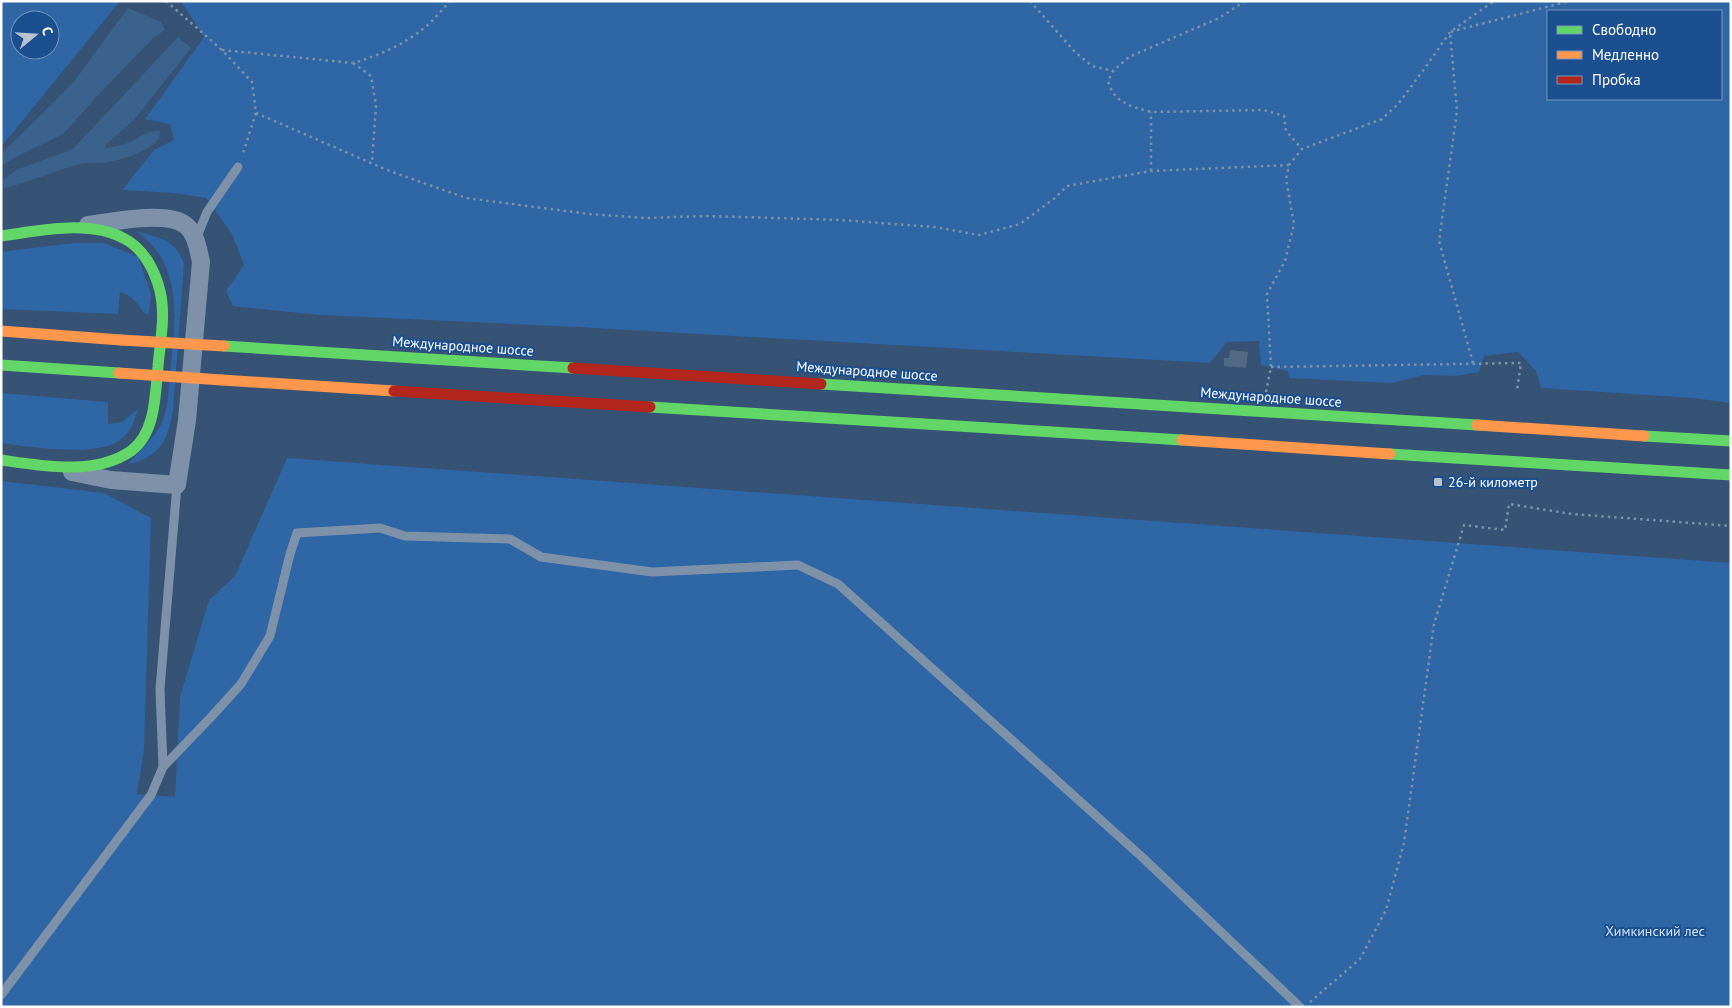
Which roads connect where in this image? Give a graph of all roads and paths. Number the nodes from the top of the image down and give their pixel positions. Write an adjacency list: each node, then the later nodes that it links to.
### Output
1 (166, 1): 8 (path)
2 (450, 1): 9 (path)
3 (1030, 1): 10 (path)
4 (1245, 1): 10 (path)
5 (1494, 1): 7 (path)
6 (1570, 1): 7 (path)
7 (1450, 32): 13 (path); 22 (path)
8 (222, 50): 9 (path); 12 (path)
9 (353, 63): 14 (path)
10 (1113, 71): 11 (path)
11 (1151, 112): 13 (path); 17 (path)
12 (256, 113): 14 (path); 16 (path)
13 (1302, 149): 15 (path)
14 (372, 163): 17 (path)
15 (1288, 165): 17 (path); 24 (path)
16 (238, 167): 20 (lane)
17 (1151, 171)
18 (72, 228): 19 (main road); 20 (street); 29 (main road)
19 (1, 236)
20 (196, 240): 31 (street)
21 (1, 331): 26 (main road, Международное шоссе, bridge)
22 (1473, 363): 24 (path); 25 (path)
23 (1, 365): 30 (main road, bridge)
24 (1272, 367): 26 (path)
25 (1517, 390)
26 (1262, 411): 27 (main road, Международное шоссе)
27 (1731, 441)
28 (1, 460): 29 (main road)
29 (49, 467): 31 (street)
30 (1731, 475)
31 (177, 485): 33 (lane)
32 (1731, 526): 36 (path)
33 (163, 767): 34 (lane); 35 (lane)
34 (1, 995)
35 (1300, 1007)
36 (1305, 1007)

